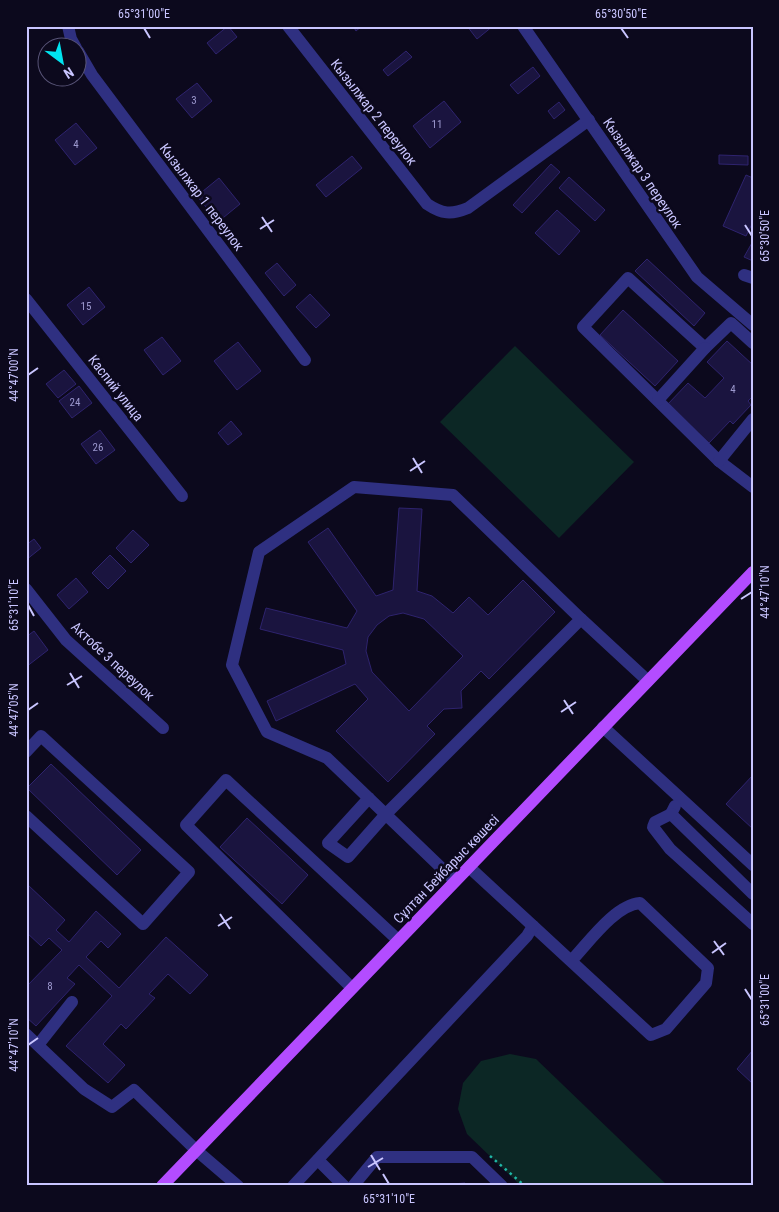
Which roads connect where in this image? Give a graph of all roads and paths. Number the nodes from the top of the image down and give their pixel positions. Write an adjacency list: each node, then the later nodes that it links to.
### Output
1 (288, 26): 4 (street, Кызылжар 2 переулок)
2 (523, 26): 4 (street, Кызылжар 3 переулок)
3 (88, 67): 9 (street, Кызылжар 1 переулок)
4 (588, 120): 6 (street, Кызылжар 3 переулок)
5 (26, 299): 14 (street, Каспий улица)
6 (753, 325)
7 (753, 343): 8 (street)
8 (705, 348): 10 (street); 10 (street)
9 (306, 360)
10 (658, 400): 12 (street)
11 (753, 419): 12 (street)
12 (719, 461): 13 (street)
13 (753, 487)
14 (182, 496)
15 (753, 572): 18 (main road, Сұлтан Бейбарыс көшесі)
16 (26, 589): 20 (street, Актобе 3 переулок)
17 (581, 619): 18 (street); 22 (street); 24 (street)
18 (648, 681): 19 (main road, Сұлтан Бейбарыс көшесі)
19 (602, 727): 23 (street); 28 (main road, Сұлтан Бейбарыс көшесі)
20 (163, 728)
21 (26, 752): 26 (street)
22 (369, 798): 24 (street); 24 (street)
23 (680, 798): 25 (street); 27 (street)
24 (386, 814): 29 (street)
25 (671, 814): 30 (street); 31 (street)
26 (26, 816)
27 (753, 864)
28 (469, 867): 29 (main road, Сұлтан Бейбарыс көшесі); 32 (street)
29 (455, 881): 33 (main road, Сұлтан Бейбарыс көшесі)
30 (753, 894)
31 (753, 924)
32 (533, 926): 34 (street); 40 (street)
33 (398, 940): 35 (main road, Сұлтан Бейбарыс көшесі); 35 (street)
34 (572, 960): 34 (street)
35 (352, 988): 39 (main road, Сұлтан Бейбарыс көшесі)
36 (72, 1002): 38 (street)
37 (26, 1034): 38 (street)
38 (38, 1045): 39 (street)
39 (196, 1150): 41 (main road, Сұлтан Бейбарыс көшесі); 42 (street)
40 (318, 1160): 43 (street); 44 (street)
41 (162, 1186)
42 (238, 1186)
43 (293, 1186)
44 (344, 1186)
45 (353, 1186): 46 (street)
46 (502, 1186)

